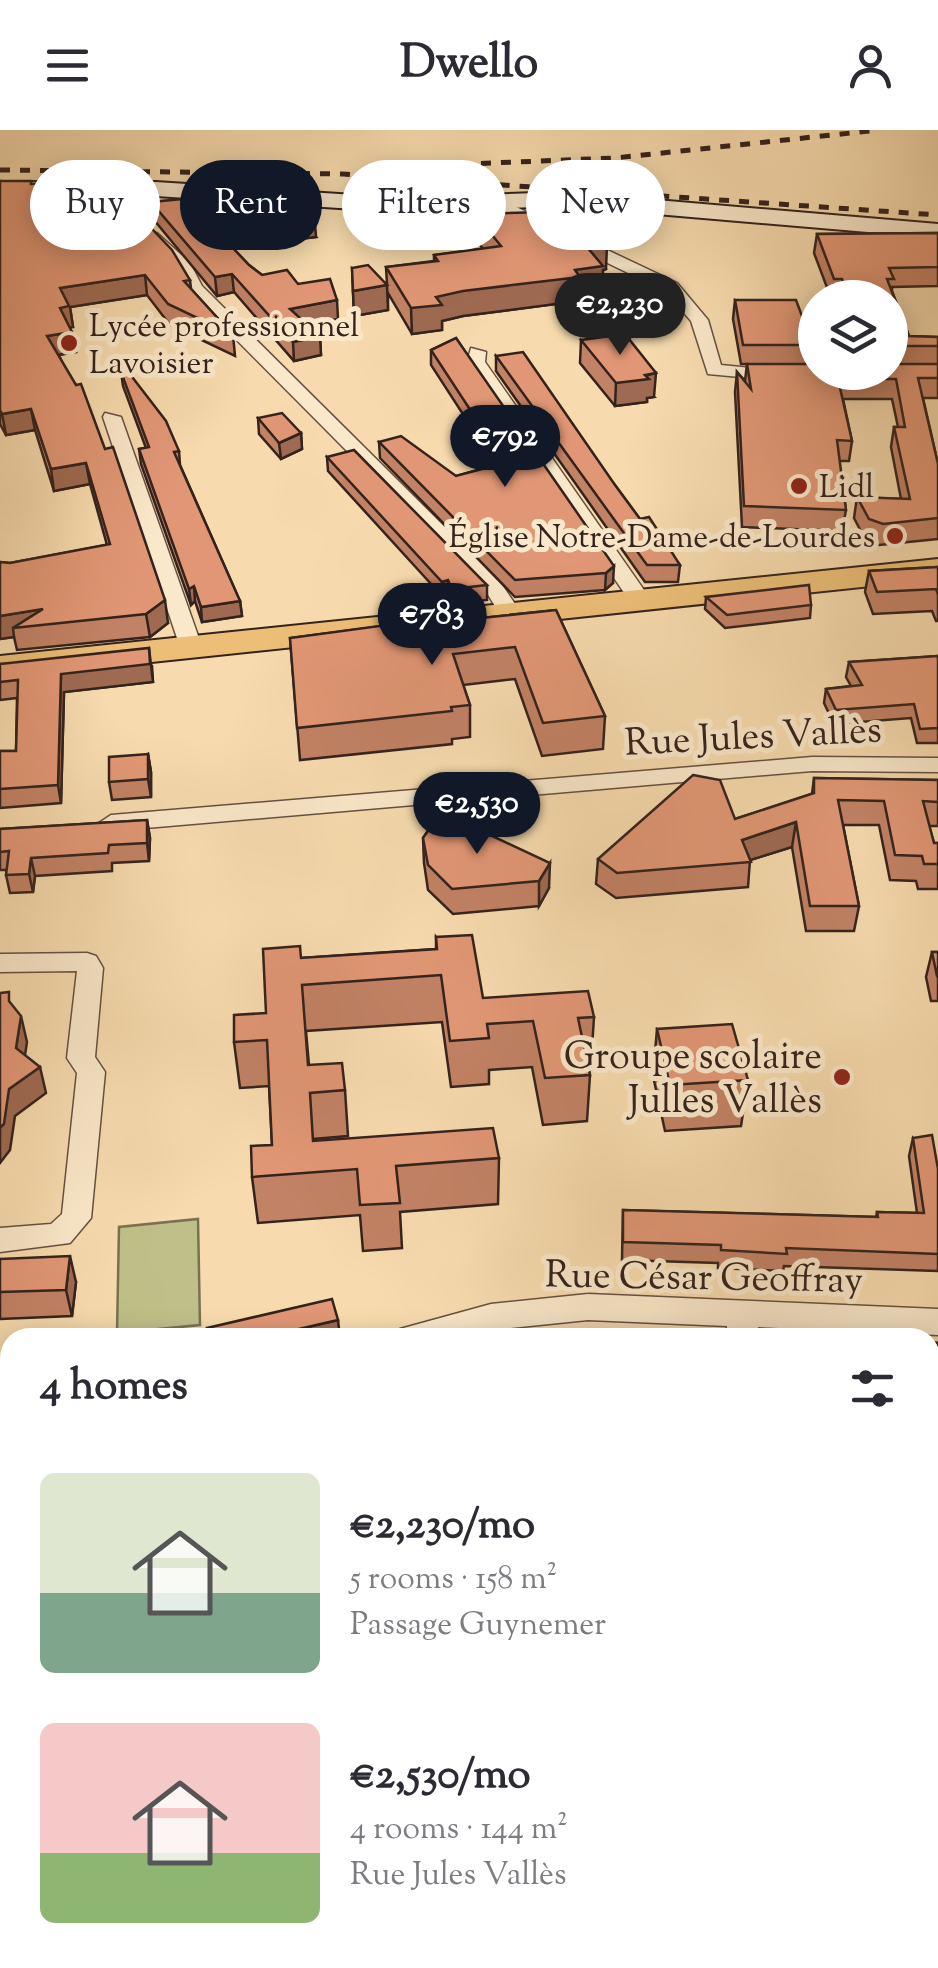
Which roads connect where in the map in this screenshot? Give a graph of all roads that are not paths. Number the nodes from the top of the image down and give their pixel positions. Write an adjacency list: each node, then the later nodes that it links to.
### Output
1 (0, 189): 2 (main road)
2 (30, 189)
3 (160, 191): 5 (main road)
4 (506, 200): 7 (main road)
5 (342, 202)
6 (506, 208): 10 (street)
7 (938, 231)
8 (160, 241): 14 (street)
9 (476, 352): 13 (street)
10 (795, 376)
11 (112, 417): 15 (street)
12 (938, 569): 13 (main road)
13 (640, 600): 14 (main road)
14 (511, 614): 15 (main road)
15 (191, 647): 16 (main road)
16 (0, 666)
17 (938, 765): 18 (street, Rue Jules Vallès)
18 (77, 826)
19 (0, 963): 20 (street)
20 (0, 1240)
21 (938, 1322): 22 (street, Rue César Geoffray)
22 (742, 1325): 23 (street, Rue César Geoffray)
23 (452, 1328)

